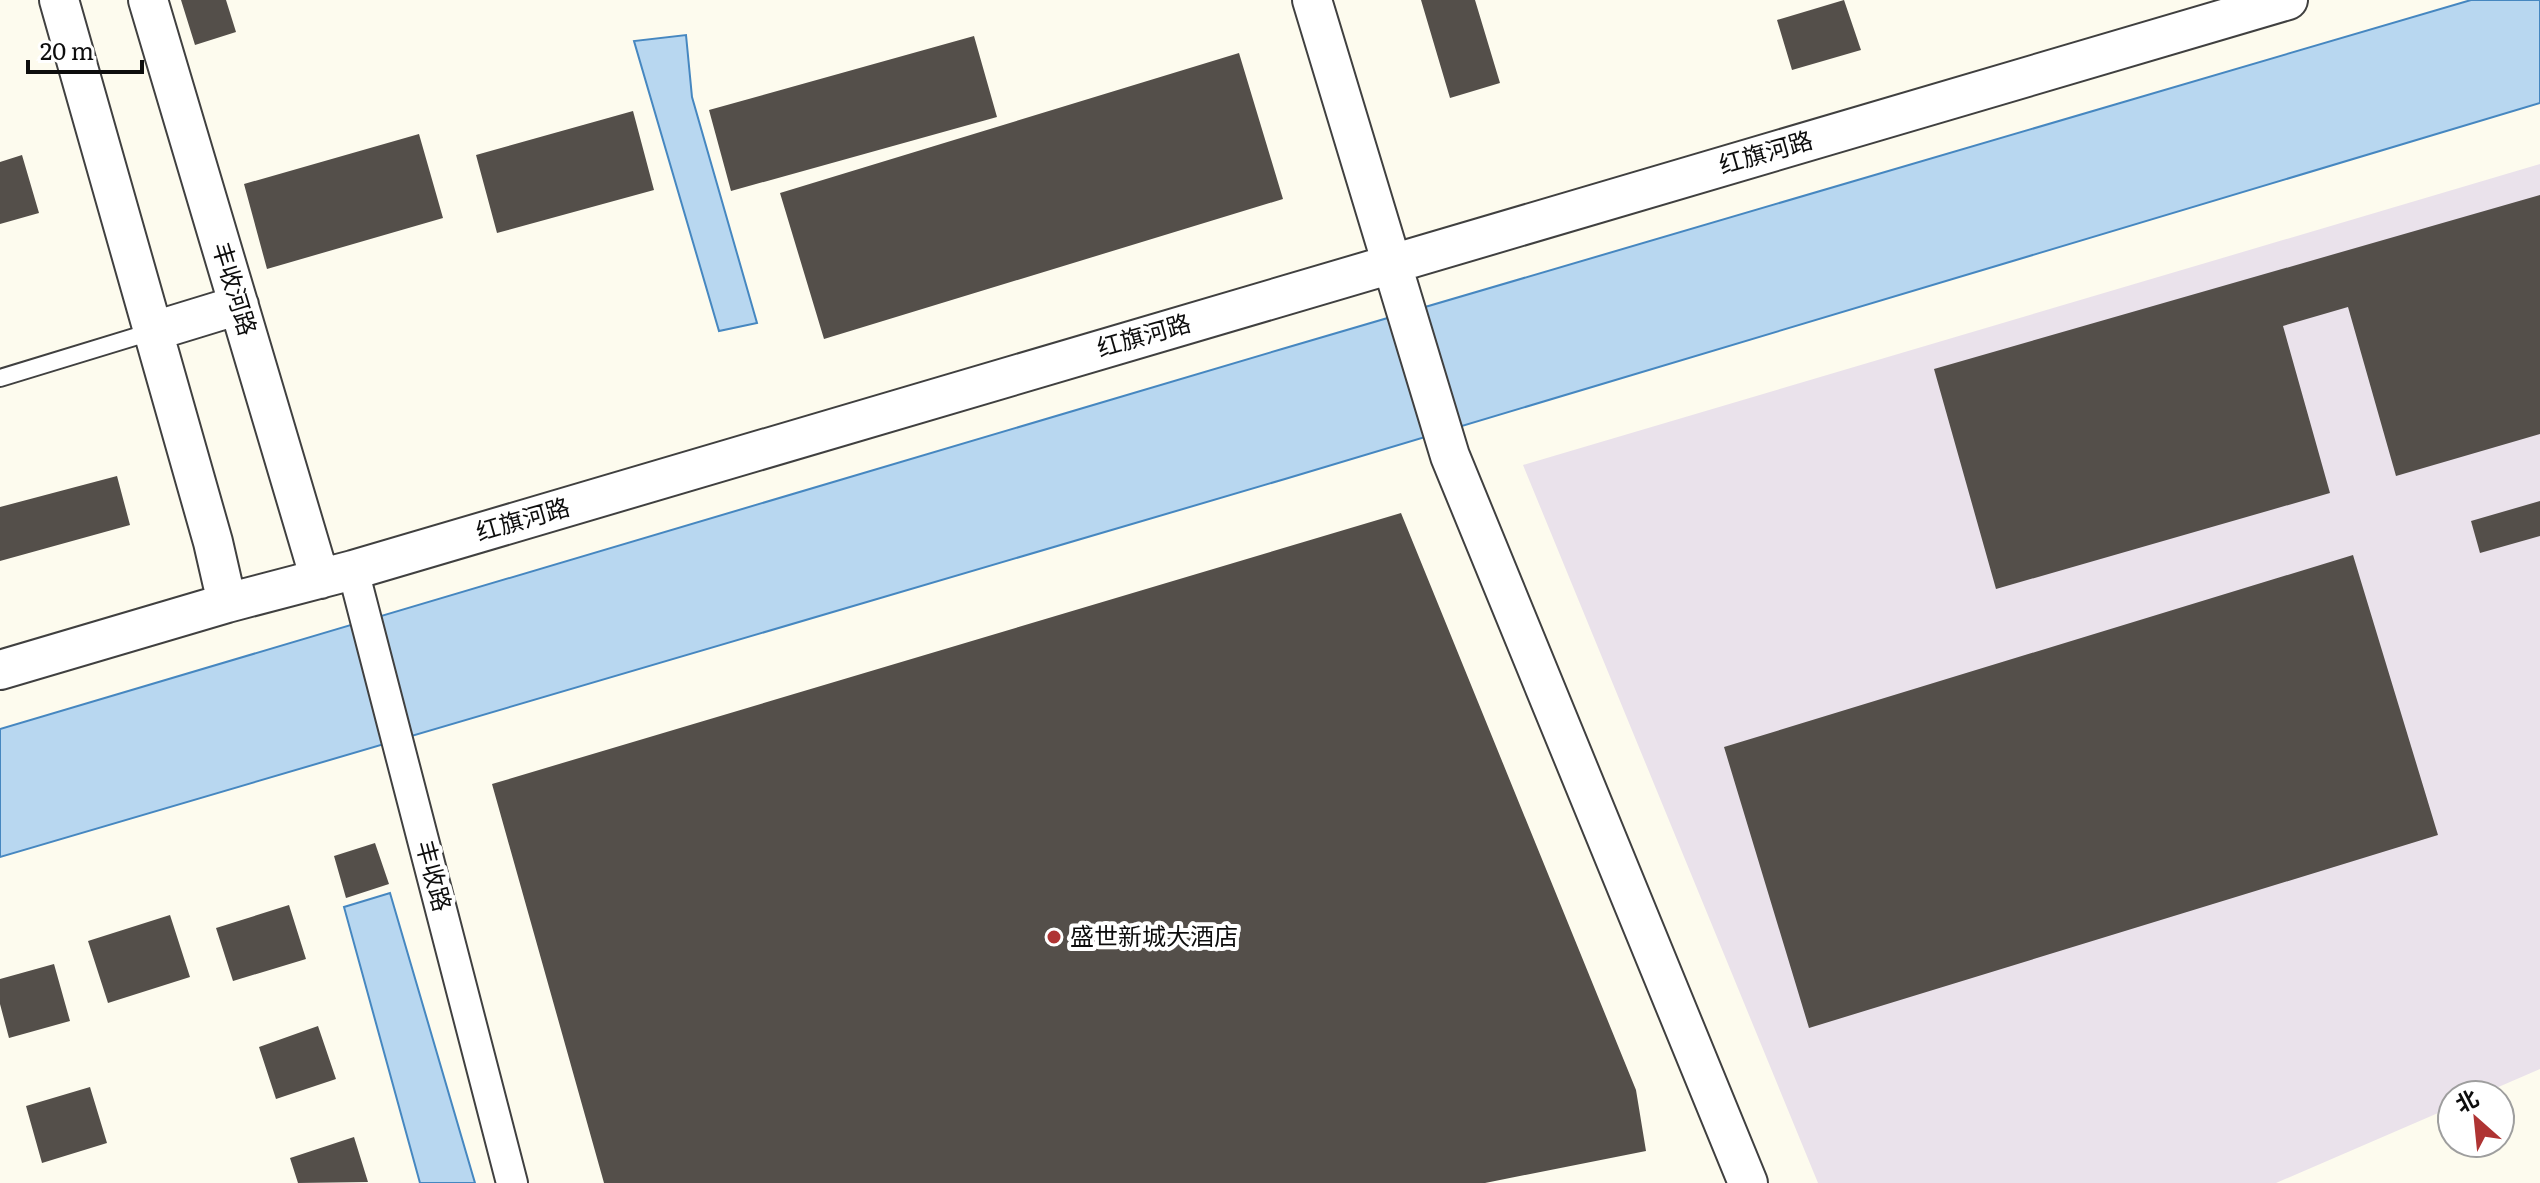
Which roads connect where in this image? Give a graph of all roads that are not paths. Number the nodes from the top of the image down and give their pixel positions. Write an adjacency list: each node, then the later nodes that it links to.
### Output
1 (59, 0): 7 (street)
2 (148, 0): 6 (street, 丰收河路)
3 (1312, 0): 5 (street)
4 (2288, 0): 5 (street, 红旗河路)
5 (1396, 275): 9 (street, 红旗河路); 13 (street)
6 (239, 305): 7 (street); 9 (street, 丰收河路)
7 (154, 331): 8 (lane); 10 (street)
8 (0, 378)
9 (345, 582): 10 (street, 红旗河路); 12 (street, 丰收路)
10 (227, 603): 11 (street, 红旗河路)
11 (0, 670)
12 (512, 1183)
13 (1748, 1183)

